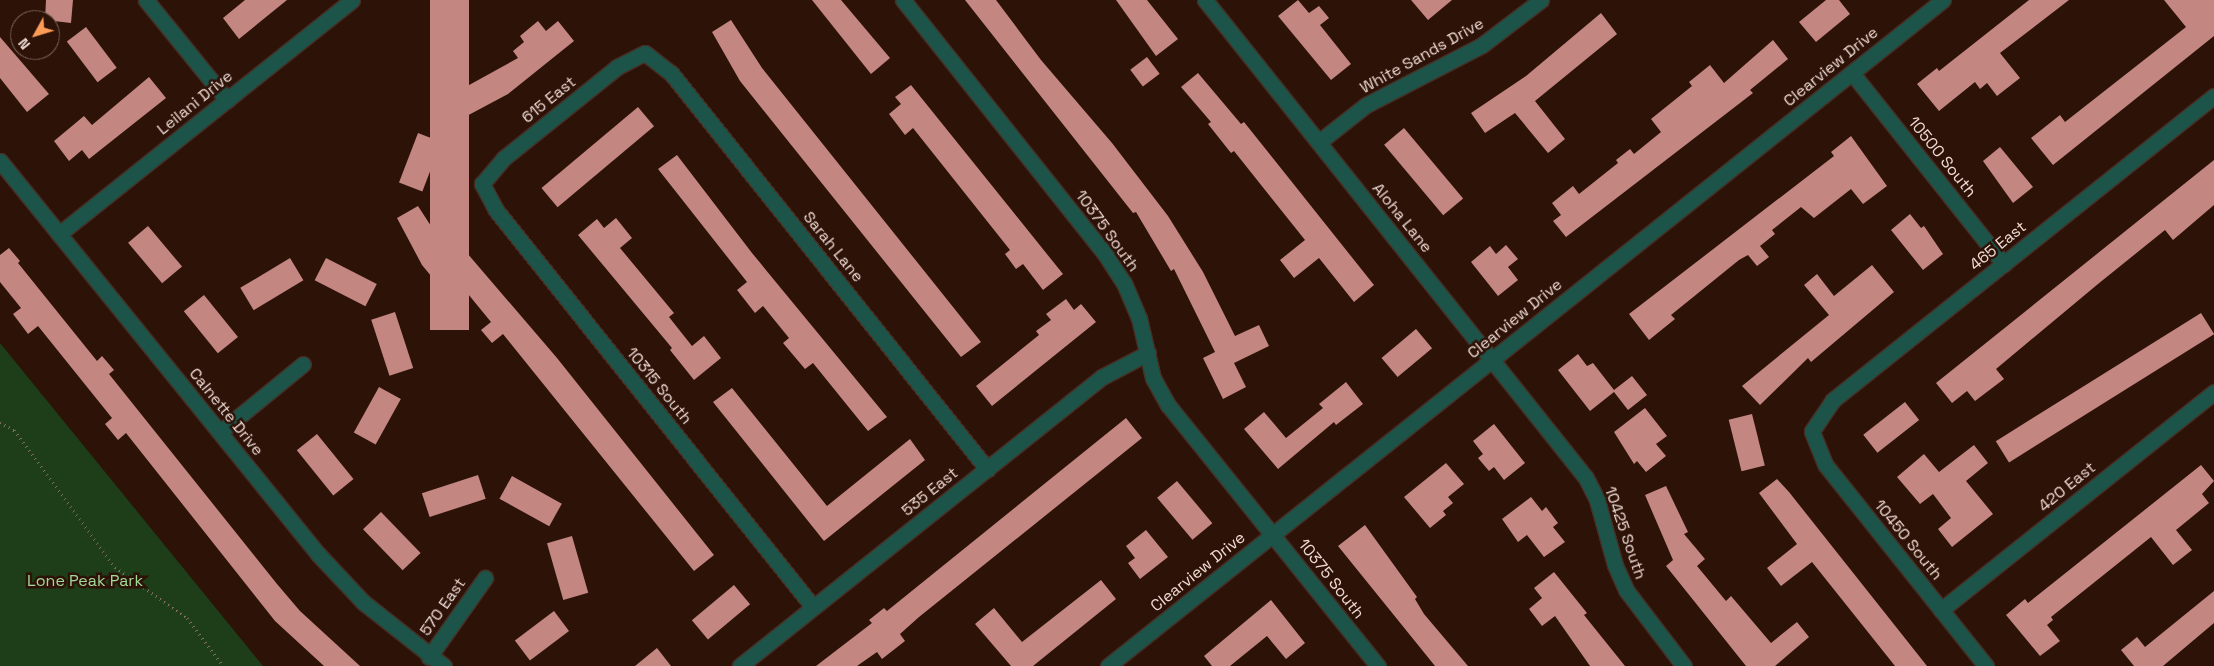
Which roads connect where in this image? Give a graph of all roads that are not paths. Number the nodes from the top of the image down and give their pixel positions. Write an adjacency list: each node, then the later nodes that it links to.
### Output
1 (146, 0): 10 (street)
2 (352, 0): 10 (street, Leilani Drive)
3 (903, 0): 16 (street, 10375 South)
4 (1205, 0): 11 (street, Aloha Lane)
5 (1943, 0): 8 (street, Clearview Drive)
6 (1538, 1): 11 (street, White Sands Drive)
7 (645, 53): 13 (street, 615 East); 23 (street, Sarah Lane)
8 (1852, 72): 15 (street, 10500 South); 17 (street, Clearview Drive)
9 (2214, 96): 15 (street, 465 East)
10 (227, 100): 14 (street, Leilani Drive)
11 (1319, 142): 17 (street, Aloha Lane)
12 (0, 161): 14 (street, Calnette Drive)
13 (482, 184): 26 (street, 10315 South)
14 (59, 234): 21 (street, Calnette Drive)
15 (2004, 264): 20 (street, 465 East)
16 (1148, 353): 23 (street, 535 East); 24 (street, 10375 South)
17 (1493, 359): 22 (street, Aloha Lane); 24 (street, Clearview Drive)
18 (303, 364): 21 (street)
19 (2214, 392): 27 (street, 420 East)
20 (1812, 431): 27 (street, 10450 South)
21 (220, 432): 28 (street, Calnette Drive)
22 (1572, 458): 33 (street, 10425 South)
23 (987, 468): 26 (street, 535 East)
24 (1273, 534): 31 (street, Clearview Drive); 32 (street, 10375 South)
25 (485, 578): 28 (street, 570 East)
26 (813, 607): 30 (street, 535 East)
27 (1941, 610): 34 (street, 10450 South)
28 (429, 657): 29 (street, Calnette Drive)
29 (444, 666)
30 (740, 666)
31 (1108, 666)
32 (1378, 666)
33 (1684, 666)
34 (1986, 666)

